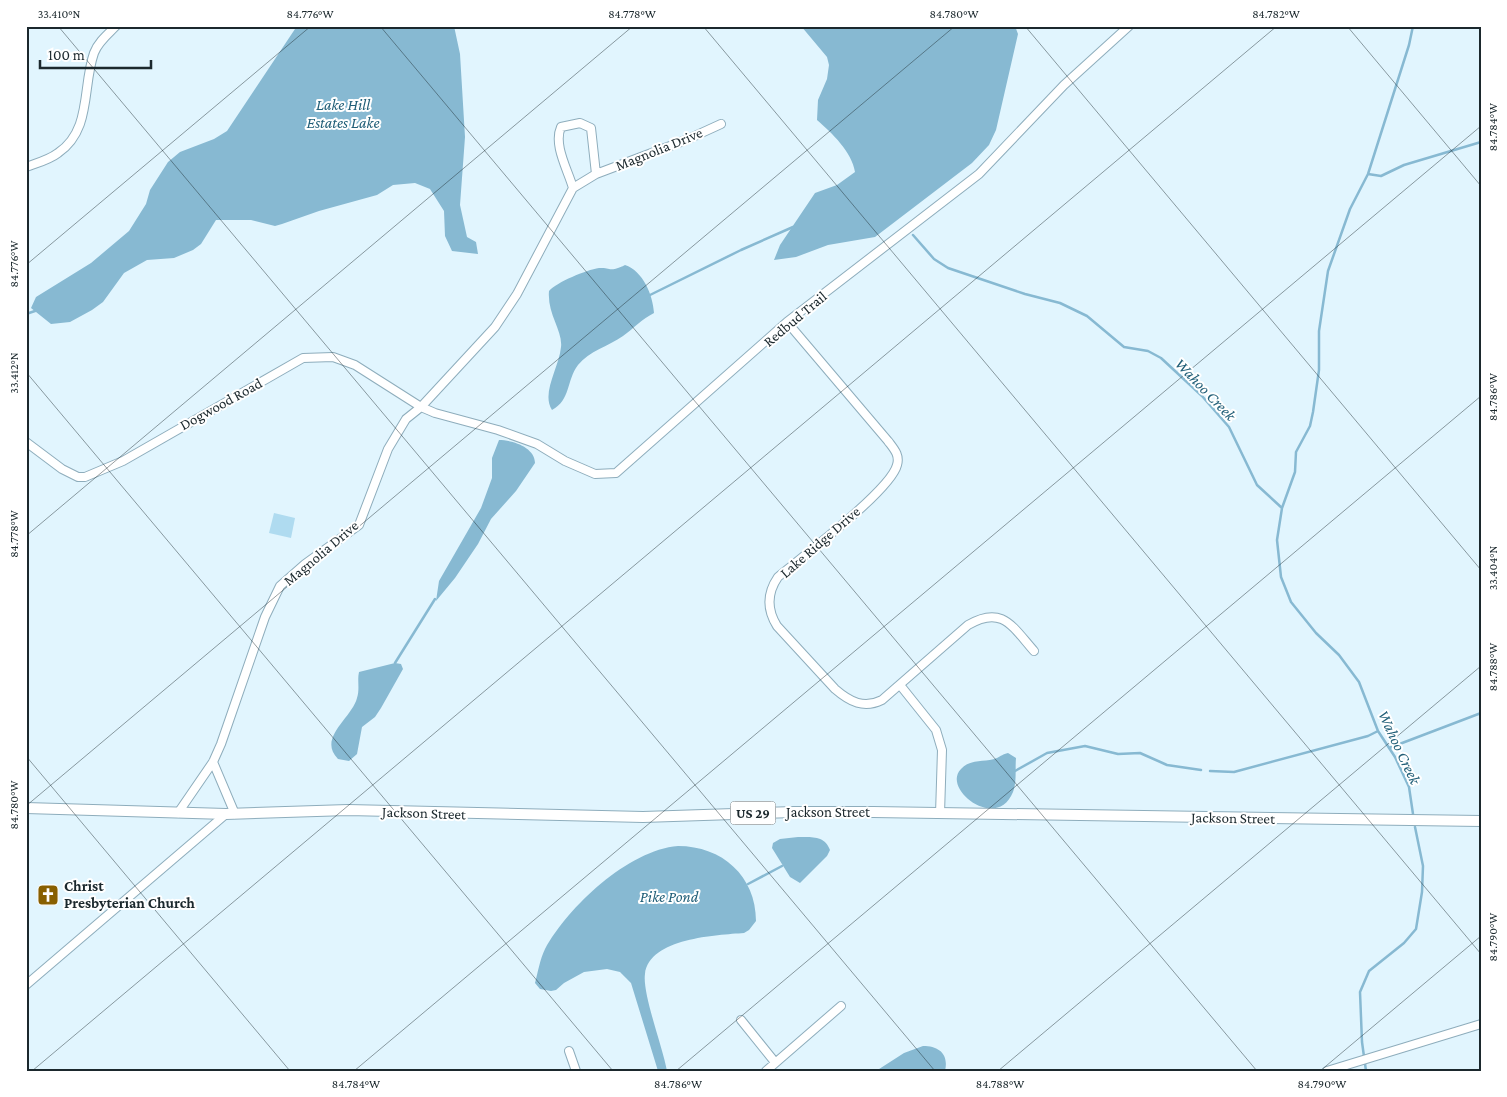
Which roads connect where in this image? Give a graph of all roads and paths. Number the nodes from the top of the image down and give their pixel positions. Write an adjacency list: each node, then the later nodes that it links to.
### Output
1 (116, 26): 4 (street)
2 (1129, 26): 7 (street, Redbud Trail)
3 (720, 124): 5 (street, Magnolia Drive)
4 (26, 167)
5 (596, 174): 6 (street, Magnolia Drive); 6 (street, Magnolia Drive)
6 (573, 188): 8 (street, Magnolia Drive)
7 (787, 322): 8 (street, Redbud Trail); 11 (street, Lake Ridge Drive)
8 (420, 407): 9 (street, Dogwood Road); 12 (street, Magnolia Drive)
9 (26, 442)
10 (1034, 651): 11 (street, Lake Ridge Drive)
11 (900, 685): 16 (street)
12 (213, 762): 14 (street, Magnolia Drive); 15 (street)
13 (26, 808): 14 (main road, Jackson Street / US 29)
14 (178, 813): 15 (main road, Jackson Street / US 29)
15 (231, 814): 16 (main road, Jackson Street / US 29); 18 (street)
16 (940, 814): 17 (main road, Jackson Street / US 29)
17 (1481, 821)
18 (26, 985)
19 (841, 1006): 23 (street)
20 (741, 1020): 23 (street)
21 (1481, 1024): 26 (street)
22 (569, 1050): 24 (street)
23 (774, 1061): 25 (street)
24 (576, 1071)
25 (766, 1071)
26 (1327, 1071)

